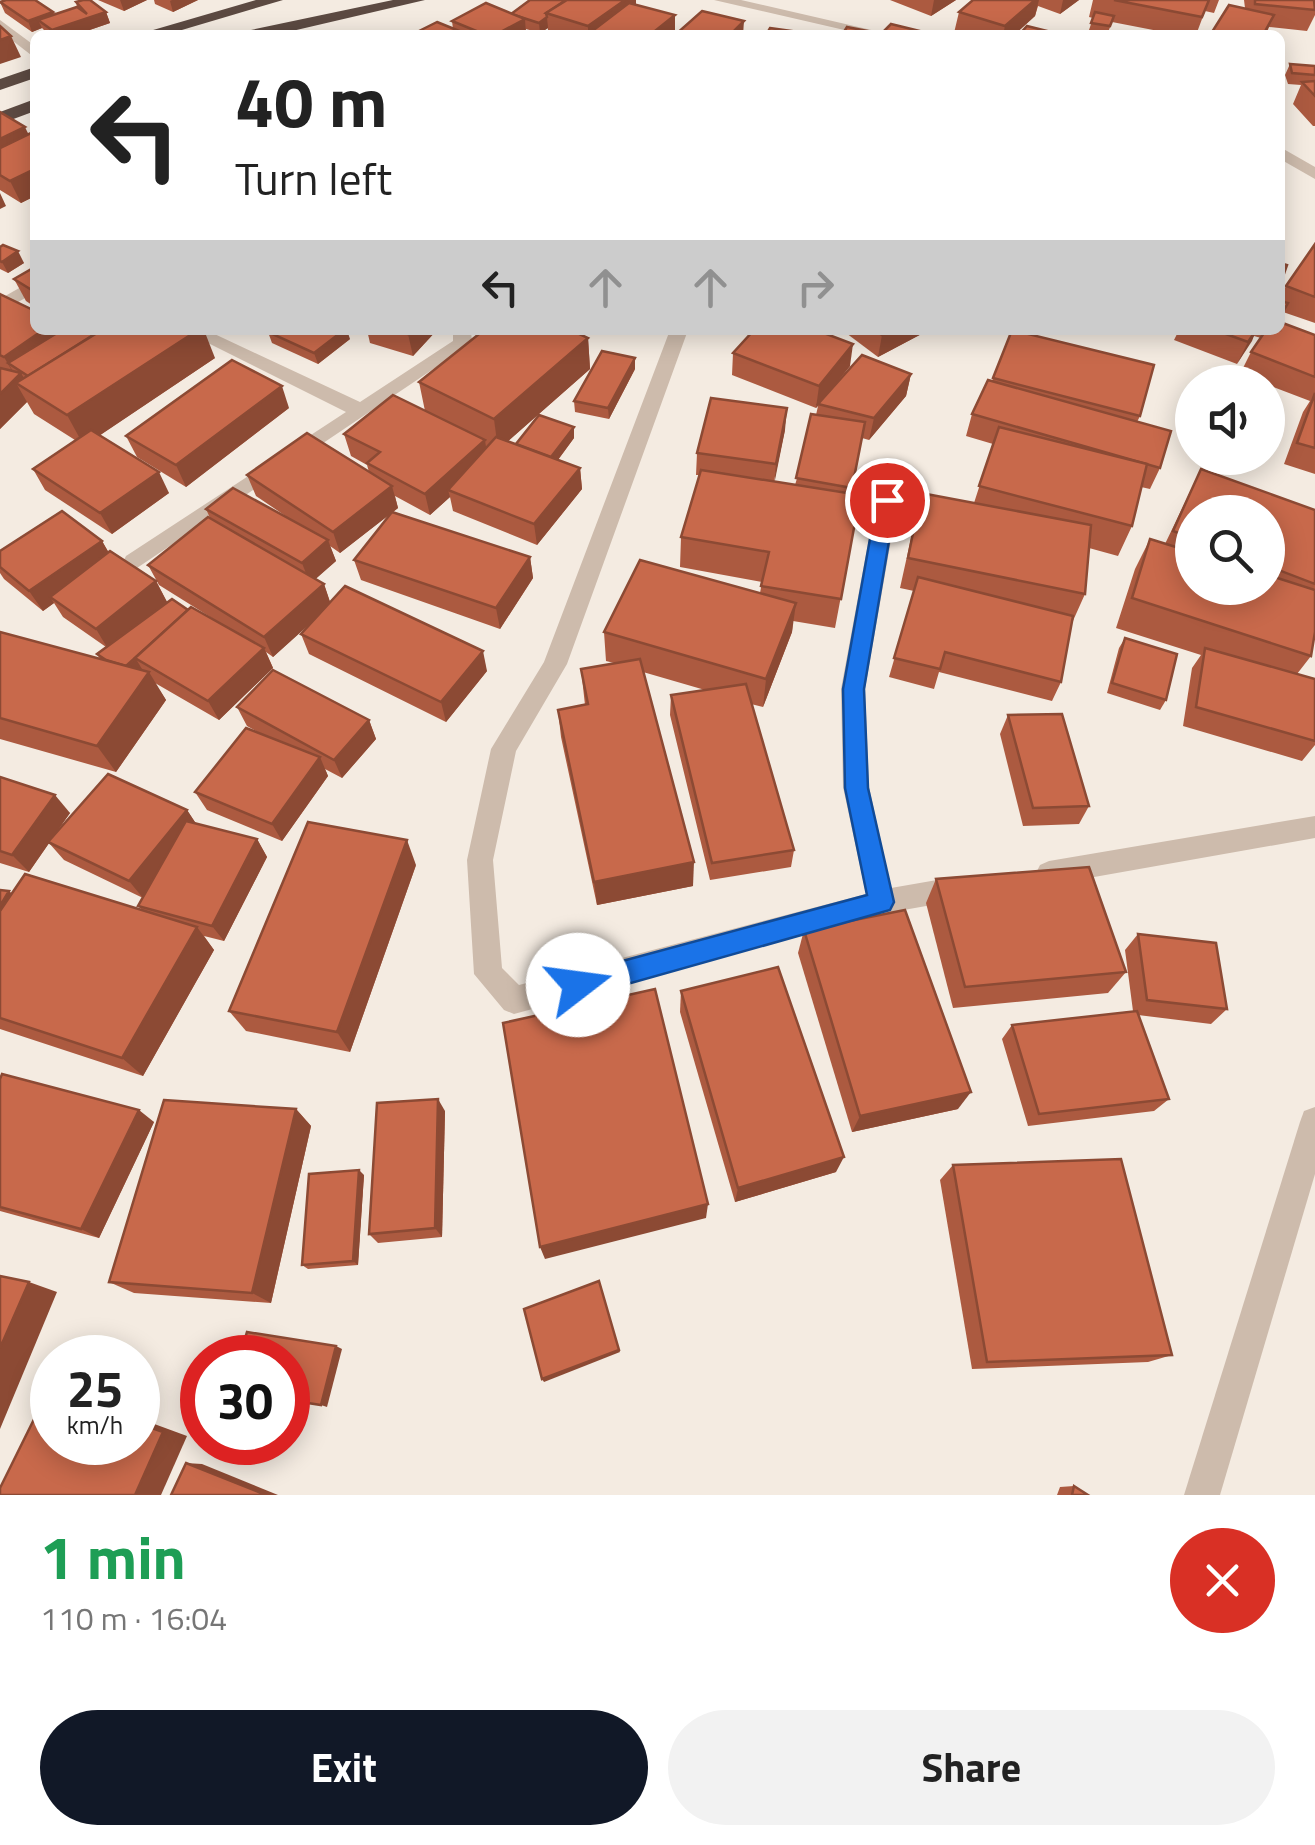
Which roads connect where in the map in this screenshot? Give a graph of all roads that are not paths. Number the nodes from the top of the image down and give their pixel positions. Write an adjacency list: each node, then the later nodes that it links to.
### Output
1 (275, 0): 5 (highway)
2 (417, 0): 6 (highway)
3 (722, 0): 7 (street)
4 (2, 16): 8 (street)
5 (164, 30)
6 (274, 30)
7 (852, 30)
8 (30, 48)
9 (30, 74): 10 (highway)
10 (0, 84)
11 (30, 108): 12 (highway)
12 (8, 121)
13 (1285, 155): 14 (street)
14 (1315, 174)
15 (30, 287): 16 (street)
16 (0, 308)
17 (202, 335): 20 (street)
18 (463, 335): 20 (street)
19 (677, 335): 24 (street)
20 (359, 410): 22 (street)
21 (887, 500): 24 (street)
22 (134, 562)
23 (1315, 827): 24 (street)
24 (881, 902)
25 (1315, 1122): 26 (street)
26 (1202, 1495)

